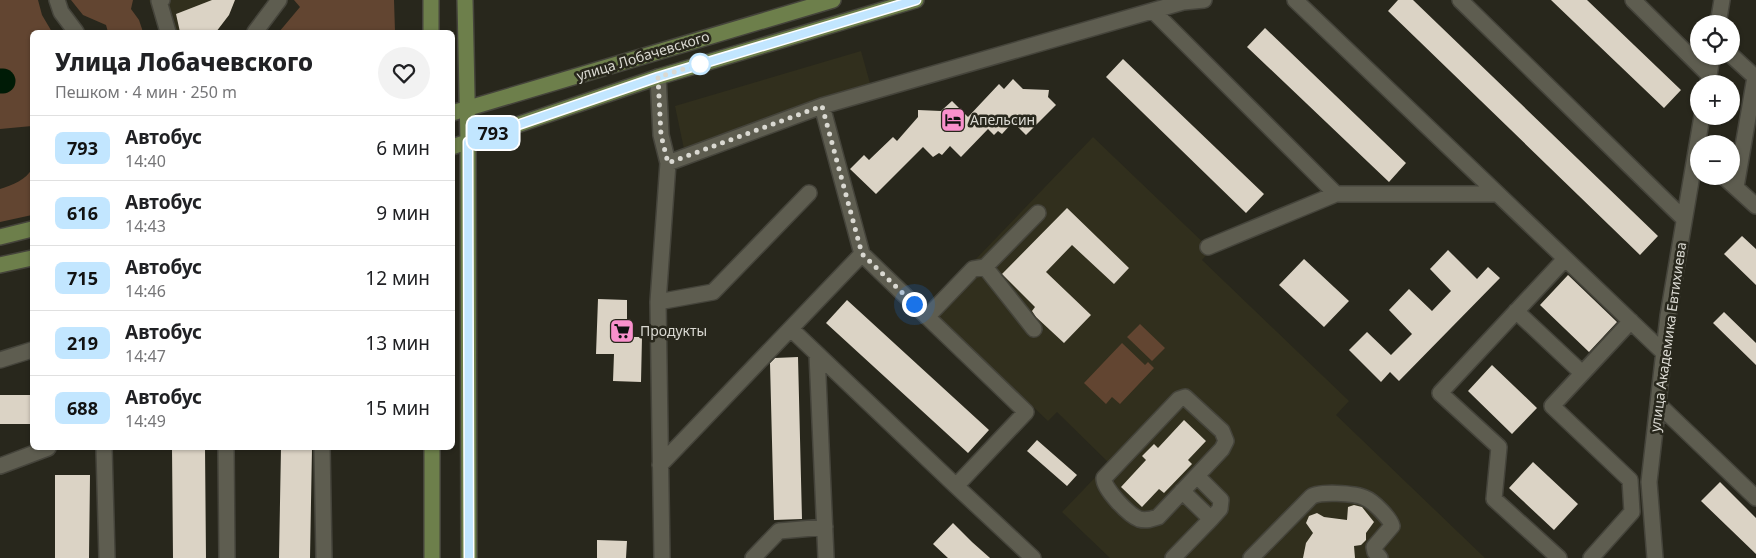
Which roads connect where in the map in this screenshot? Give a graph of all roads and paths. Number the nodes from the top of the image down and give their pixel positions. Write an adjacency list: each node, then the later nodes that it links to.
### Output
1 (58, 0): 15 (street)
2 (162, 0): 16 (street)
3 (279, 0): 17 (street)
4 (431, 0): 18 (main road)
5 (465, 0): 23 (main road)
6 (833, 0): 23 (main road, улица Лобачевского)
7 (916, 0): 21 (main road, улица Лобачевского)
8 (1204, 0): 13 (street)
9 (1295, 0): 32 (street)
10 (1460, 0): 35 (street)
11 (1633, 0): 20 (street)
12 (1722, 0): 14 (street)
13 (1153, 11): 22 (street); 31 (street)
14 (1720, 15)
15 (74, 30)
16 (167, 30)
17 (256, 30)
18 (431, 30)
19 (1740, 63): 29 (street)
20 (1704, 75)
21 (658, 77): 24 (main road, улица Лобачевского); 26 (street)
22 (822, 106): 26 (street); 39 (street)
23 (460, 111): 24 (main road)
24 (468, 142): 25 (main road, улица Лобачевского); 75 (main road)
25 (455, 146)
26 (668, 163): 44 (street)
27 (1691, 185): 35 (street, улица Академика Евтихиева)
28 (1734, 185): 29 (street)
29 (1736, 187): 33 (street)
30 (809, 193): 44 (street)
31 (1336, 194): 32 (street); 38 (street)
32 (1498, 194): 41 (street)
33 (1756, 206)
34 (1038, 213): 43 (street)
35 (1684, 219): 51 (street, улица Академика Евтихиева)
36 (30, 230): 37 (main road)
37 (0, 237)
38 (1208, 247)
39 (862, 254): 46 (street); 48 (street)
40 (30, 258): 42 (main road)
41 (1565, 259): 45 (street); 47 (street)
42 (0, 265)
43 (986, 267): 46 (street); 49 (street)
44 (658, 302): 61 (street)
45 (1516, 311): 54 (street); 83 (street)
46 (927, 317): 64 (street)
47 (1631, 322): 51 (street); 54 (street)
48 (791, 329): 52 (street); 61 (street)
49 (1034, 329)
50 (30, 351): 53 (street)
51 (1664, 353): 55 (street, улица Академика Евтихиева)
52 (817, 354): 64 (street); 70 (street)
53 (0, 360)
54 (1582, 373): 67 (street)
55 (1658, 404): 66 (street); 68 (street, улица Академика Евтихиева)
56 (43, 450): 62 (street)
57 (104, 450): 71 (street)
58 (226, 450): 72 (street)
59 (322, 450): 73 (street)
60 (432, 450): 74 (main road)
61 (660, 465): 76 (street)
62 (0, 466)
63 (1196, 476): 65 (street); 65 (street); 69 (street)
64 (956, 486): 79 (street)
65 (1182, 491): 69 (street)
66 (1756, 498)
67 (1632, 512): 68 (street); 84 (street)
68 (1652, 513): 85 (street, улица Академика Евтихиева)
69 (1211, 518): 80 (street)
70 (825, 527): 77 (street); 78 (street)
71 (107, 558)
72 (227, 558)
73 (324, 558)
74 (432, 558)
75 (469, 558)
76 (662, 558)
77 (752, 558)
78 (826, 558)
79 (1034, 558)
80 (1173, 558)
81 (1251, 558): 82 (street)
82 (1380, 558)
83 (1560, 558)
84 (1591, 558)
85 (1655, 558)

